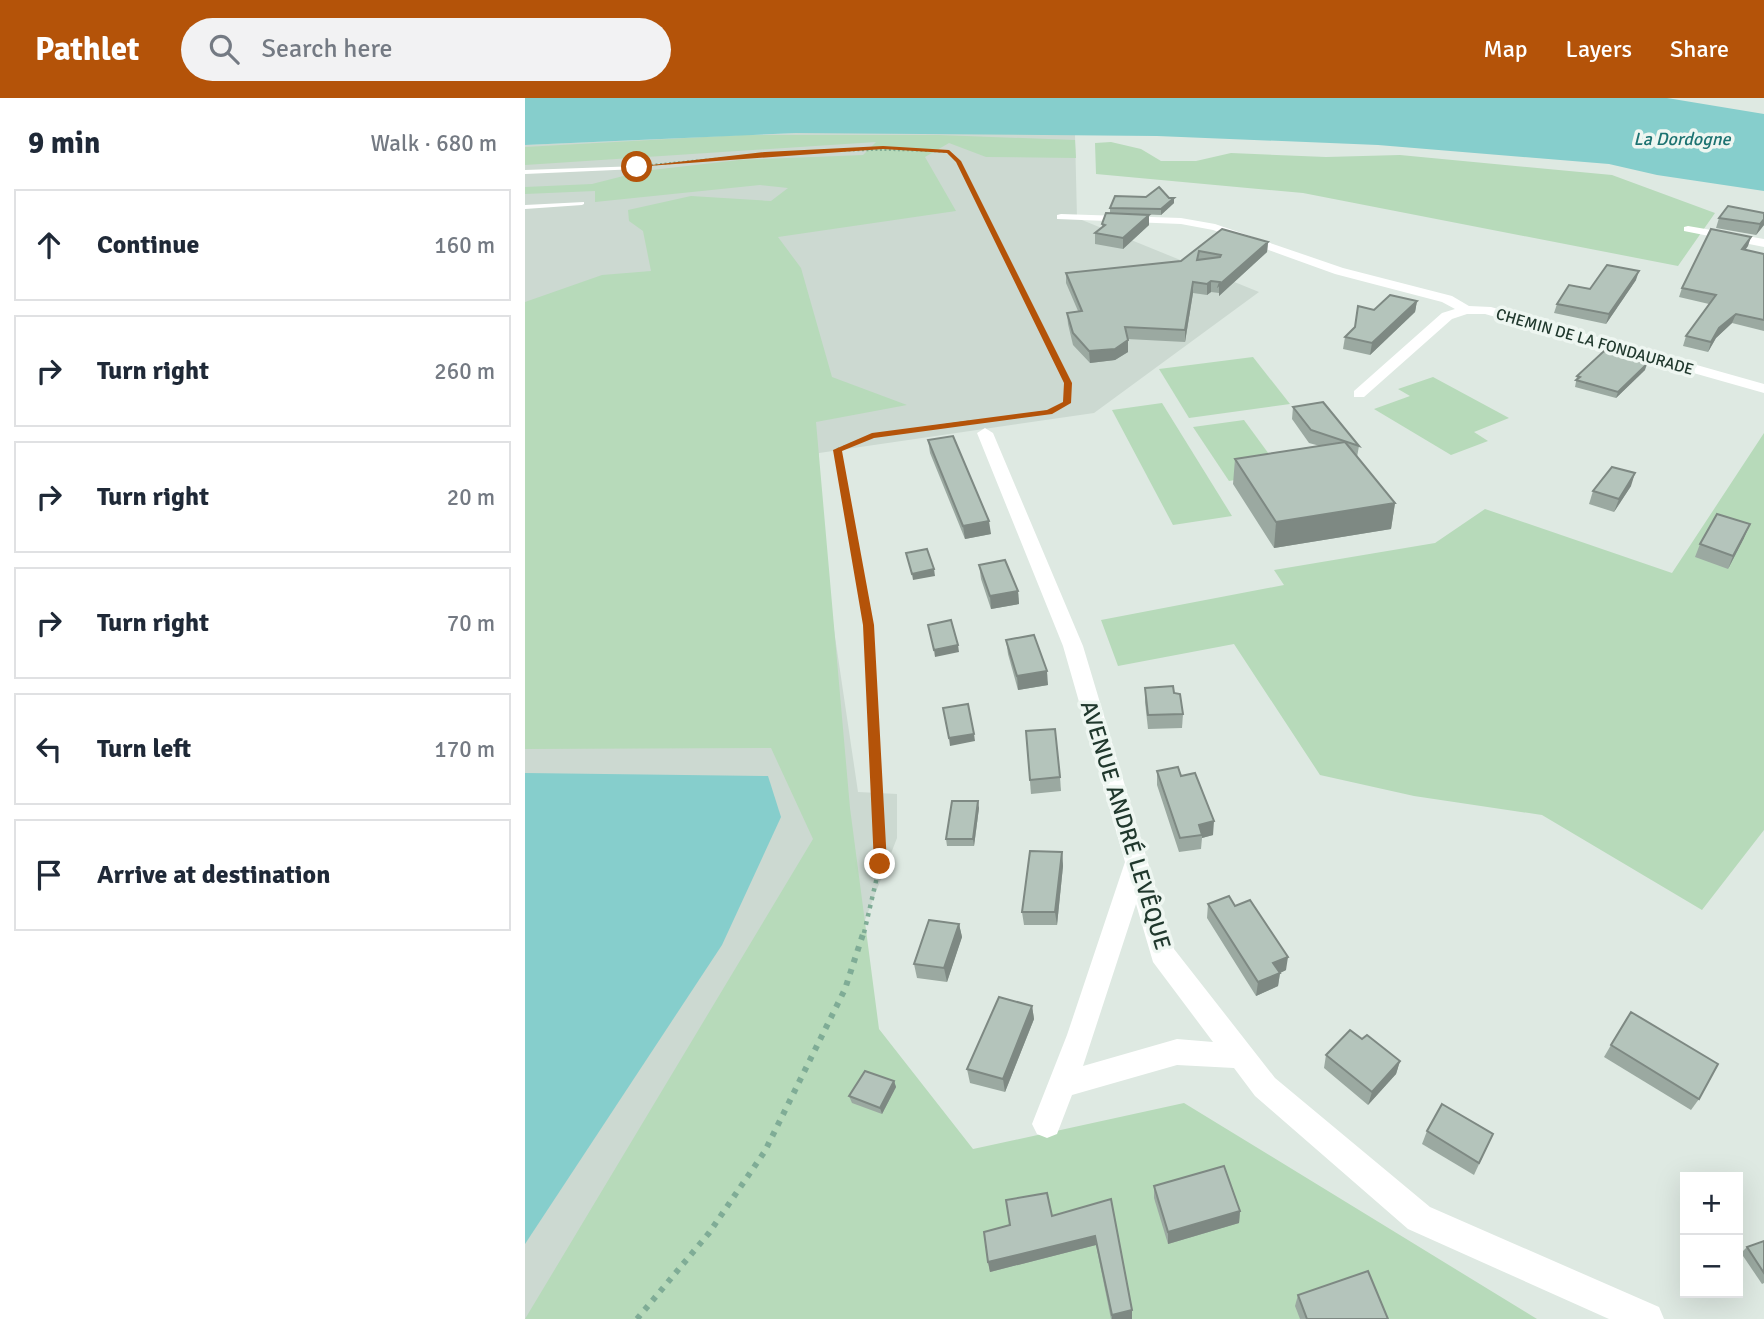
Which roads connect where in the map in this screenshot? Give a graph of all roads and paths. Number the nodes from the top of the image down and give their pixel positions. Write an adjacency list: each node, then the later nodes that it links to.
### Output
1 (637, 167): 2 (lane); 11 (path)
2 (525, 172)
3 (582, 203): 4 (lane)
4 (525, 207)
5 (1061, 217): 8 (street, CHEMIN DE LA FONDAURADE)
6 (1688, 229): 7 (street)
7 (1764, 243)
8 (1466, 310): 9 (street, CHEMIN DE LA FONDAURADE); 10 (street)
9 (1764, 389)
10 (1359, 394)
11 (987, 424): 12 (street, AVENUE ANDRÉ LEVÊQUE); 16 (path)
12 (1137, 862): 13 (street, AVENUE ANDRÉ LEVÊQUE); 14 (street)
13 (1241, 1056): 14 (street); 17 (street, AVENUE ANDRÉ LEVÊQUE)
14 (1062, 1085): 15 (street)
15 (1047, 1124)
16 (637, 1319)
17 (1647, 1319)

